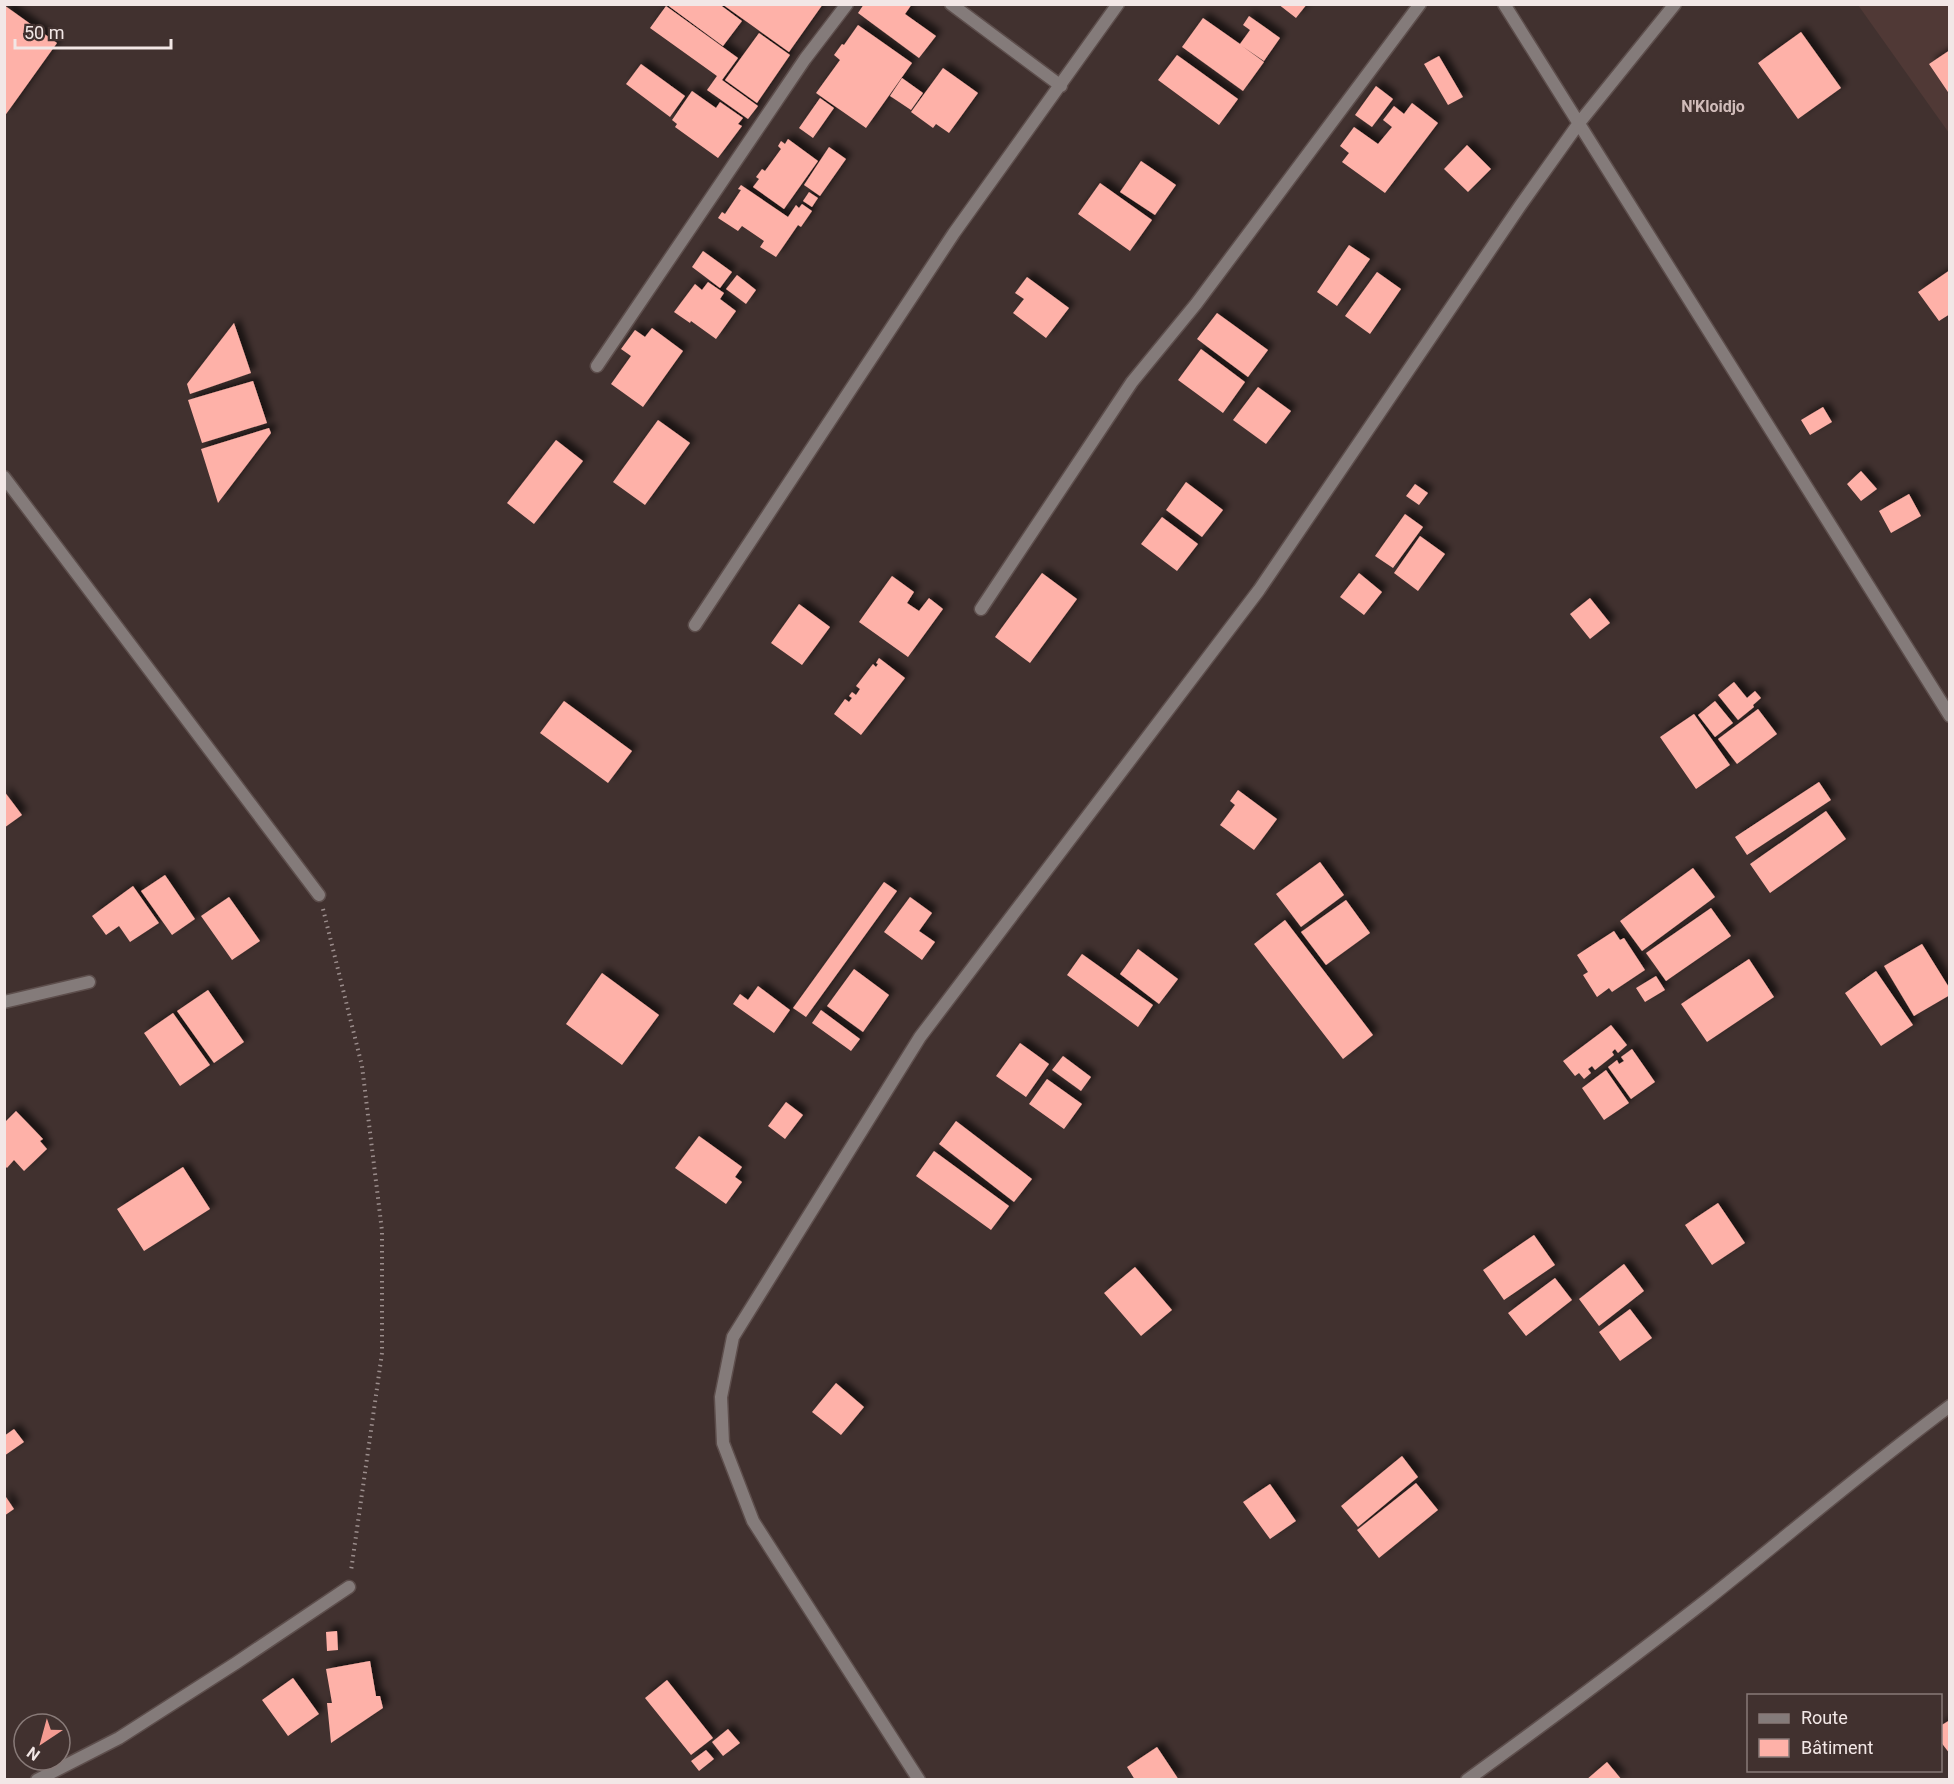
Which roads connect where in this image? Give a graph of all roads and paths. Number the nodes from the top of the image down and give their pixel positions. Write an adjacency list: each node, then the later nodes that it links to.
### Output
1 (847, 4): 9 (street)
2 (951, 4): 7 (street)
3 (1118, 4): 7 (street)
4 (1420, 4): 11 (street)
5 (1504, 4): 8 (street)
6 (1675, 4): 8 (street)
7 (1061, 86): 12 (street)
8 (1579, 123): 13 (street); 20 (street)
9 (597, 366)
10 (4, 477): 14 (street)
11 (981, 609)
12 (695, 625)
13 (1950, 716)
14 (320, 895): 18 (path)
15 (89, 982): 16 (street)
16 (4, 1002)
17 (1950, 1406): 21 (street)
18 (349, 1587): 19 (street)
19 (37, 1779)
20 (919, 1779)
21 (1467, 1779)

